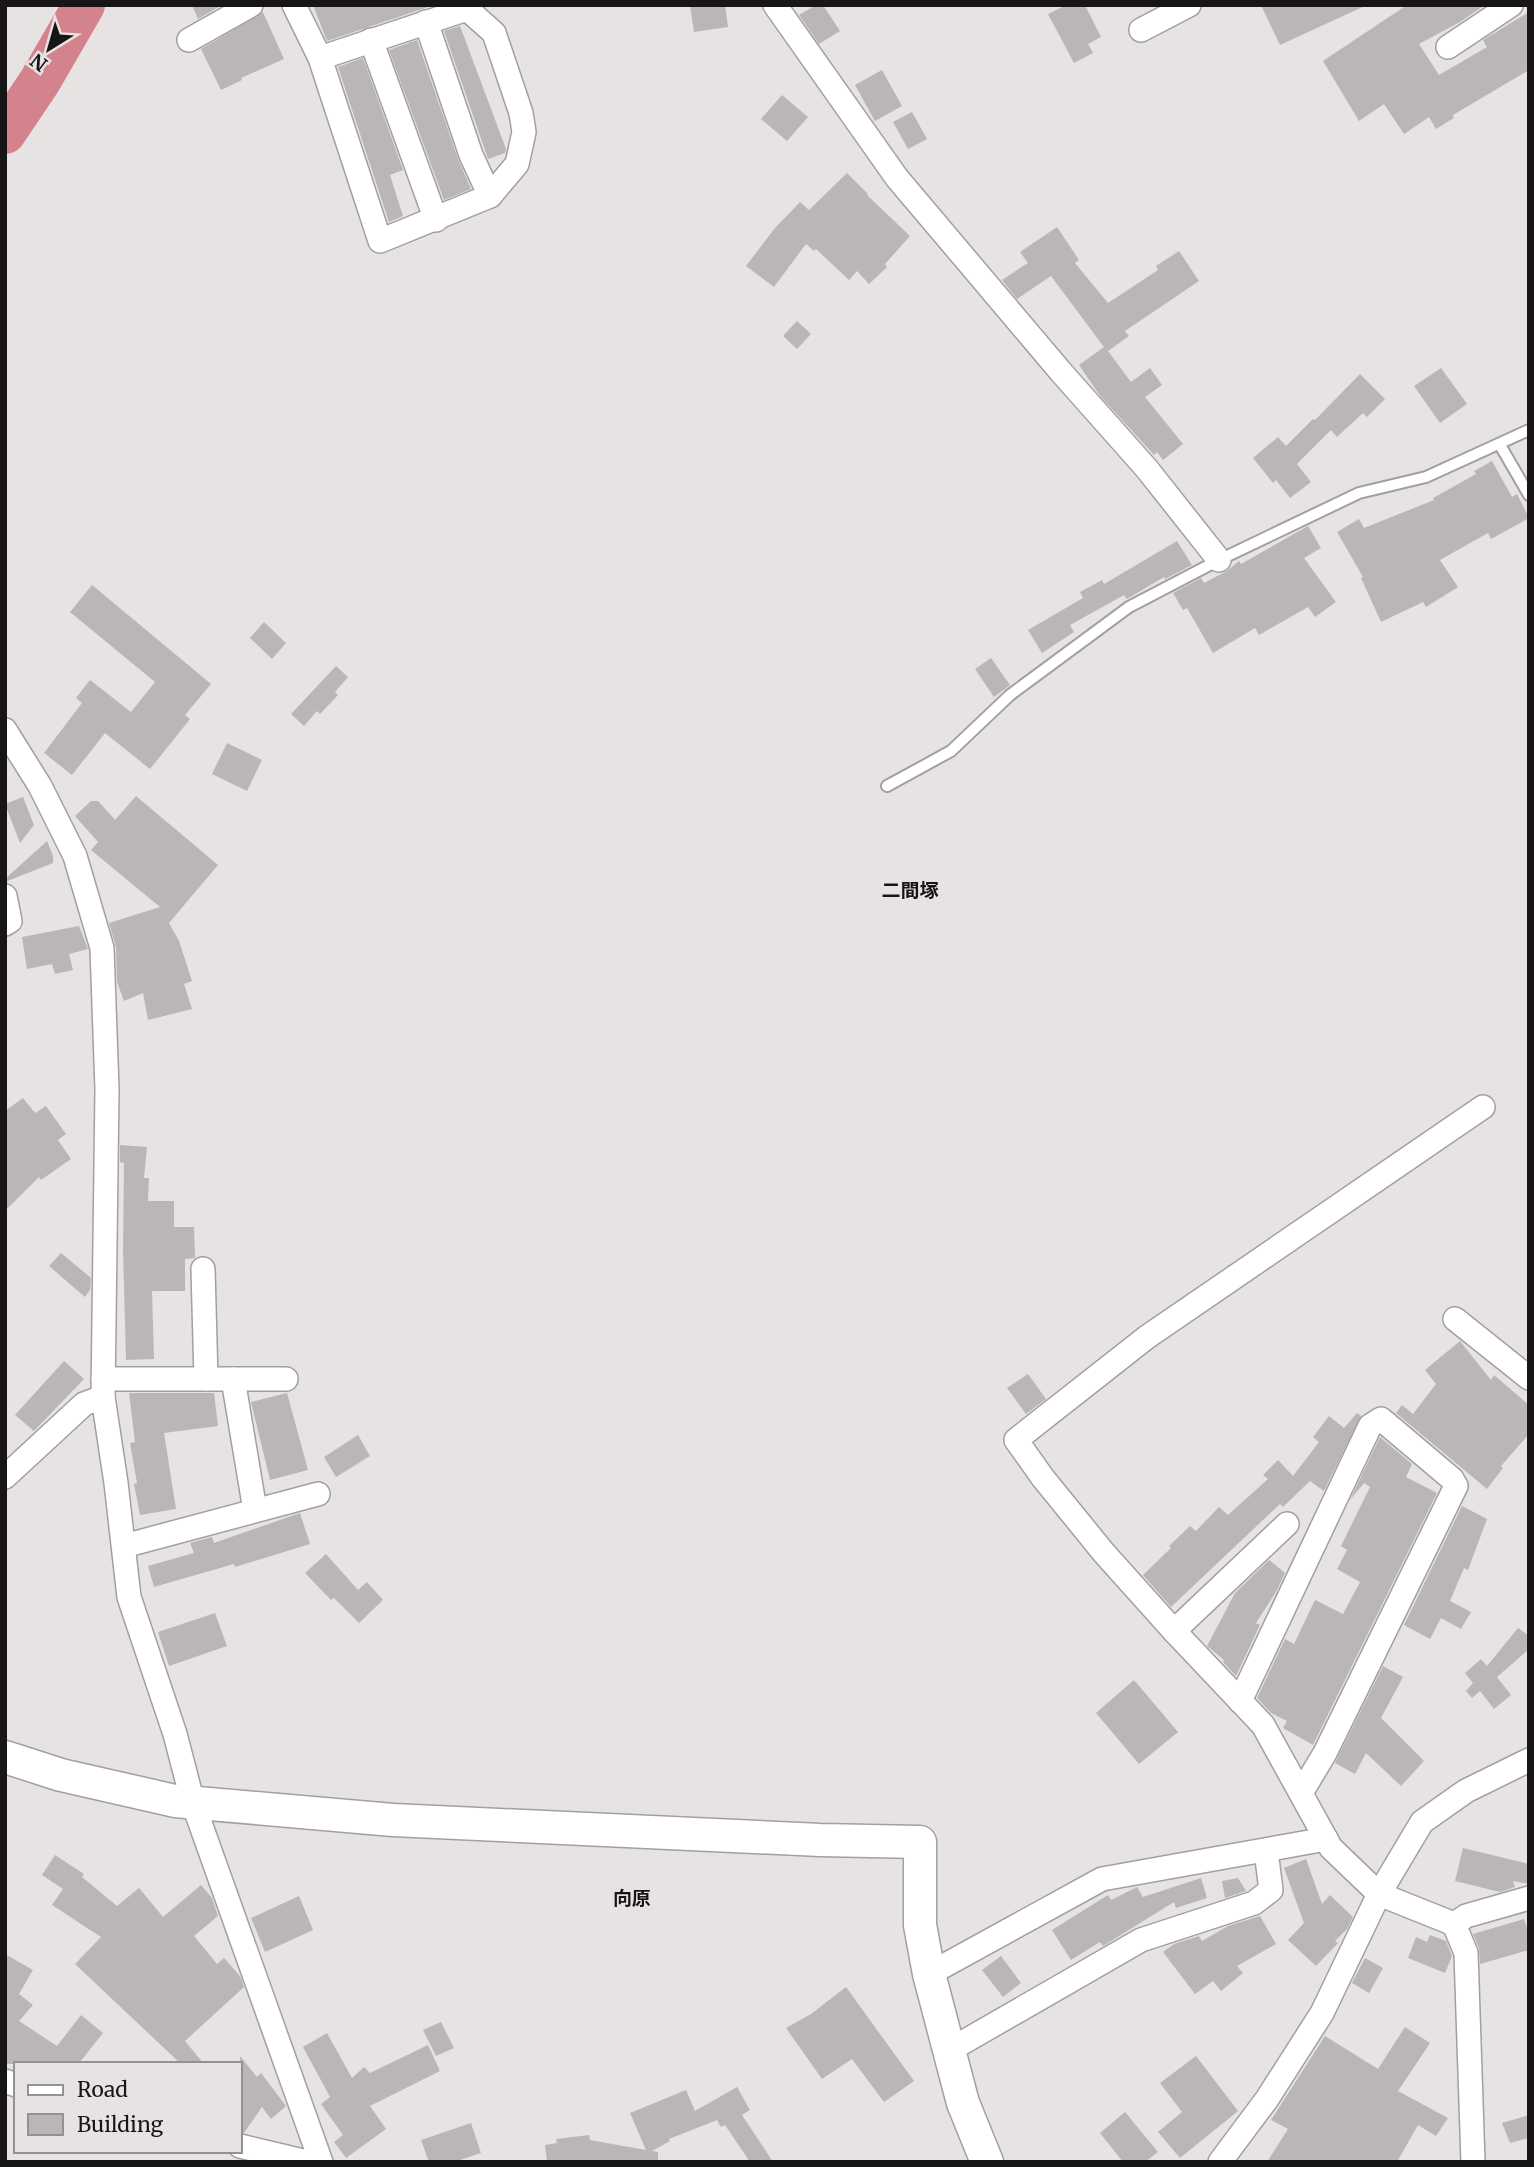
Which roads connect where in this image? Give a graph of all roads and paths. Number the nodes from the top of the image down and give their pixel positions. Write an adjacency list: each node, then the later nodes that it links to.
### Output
1 (251, 5): 8 (street)
2 (294, 5): 11 (street)
3 (775, 5): 17 (street)
4 (1189, 5): 7 (street)
5 (1511, 5): 10 (street)
6 (426, 22): 9 (street); 12 (street); 12 (street)
7 (1141, 30)
8 (189, 40)
9 (372, 40): 11 (street); 13 (street)
10 (1448, 47)
11 (320, 58): 13 (street)
12 (490, 195): 13 (street)
13 (436, 219)
14 (1529, 430): 15 (lane)
15 (1500, 445): 16 (lane); 17 (lane)
16 (1529, 495)
17 (1219, 560): 19 (lane)
18 (5, 730): 29 (street)
19 (887, 786)
20 (5, 896): 21 (street)
21 (5, 925)
22 (1483, 1107): 35 (street)
23 (203, 1269): 26 (street)
24 (1455, 1319): 25 (street)
25 (1529, 1378)
26 (206, 1379): 27 (street); 29 (street)
27 (233, 1379): 28 (street); 32 (street)
28 (286, 1379)
29 (103, 1388): 30 (street); 34 (street)
30 (5, 1477)
31 (318, 1494): 32 (street)
32 (256, 1510): 34 (street)
33 (1287, 1524): 35 (street)
34 (124, 1546): 40 (street)
35 (1174, 1631): 36 (street)
36 (1240, 1701): 39 (street); 39 (street)
37 (5, 1758): 40 (street)
38 (1529, 1760): 43 (street)
39 (1301, 1793): 41 (street)
40 (193, 1803): 46 (street); 51 (street)
41 (1326, 1839): 42 (street); 43 (street)
42 (1266, 1851): 46 (street); 47 (street)
43 (1379, 1894): 45 (street); 52 (street)
44 (1529, 1898): 45 (street)
45 (1454, 1924): 53 (street)
46 (929, 1974): 47 (street)
47 (947, 2051): 49 (street)
48 (242, 2146): 50 (street)
49 (985, 2161)
50 (307, 2162)
51 (321, 2162)
52 (1220, 2162)
53 (1473, 2162)

